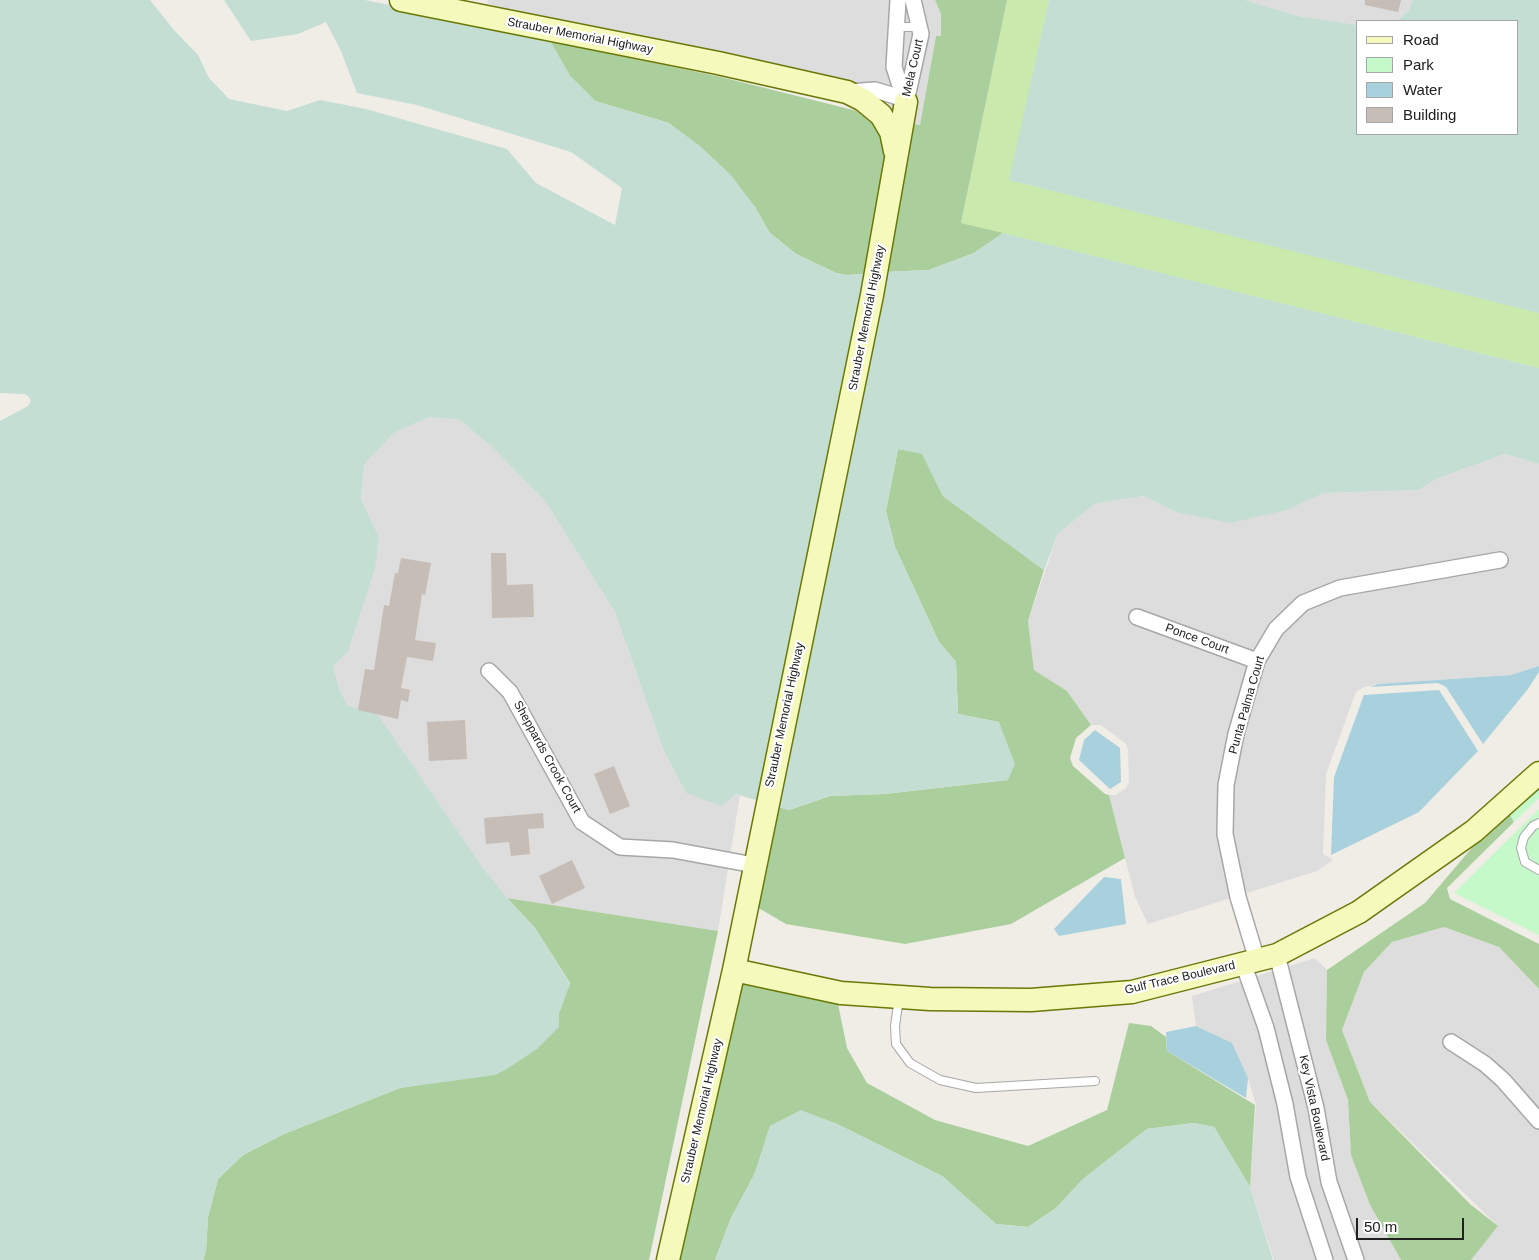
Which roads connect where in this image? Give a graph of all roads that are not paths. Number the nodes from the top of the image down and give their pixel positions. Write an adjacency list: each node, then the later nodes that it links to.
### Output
1 (401, 0): 8 (street, Strauber Memorial Highway)
2 (898, 0): 4 (street, Mela Court)
3 (913, 0): 5 (street, Mela Court)
4 (897, 27): 5 (lane); 6 (street, Mela Court)
5 (920, 27): 9 (street, Mela Court)
6 (894, 67): 7 (street, Mela Court); 9 (street, Mela Court)
7 (876, 90): 8 (street, Strauber Memorial Highway); 9 (street, Strauber Memorial Highway)
8 (847, 92): 10 (street, Strauber Memorial Highway)
9 (906, 102): 10 (street, Strauber Memorial Highway)
10 (896, 169): 17 (street, Strauber Memorial Highway)
11 (1500, 560): 13 (street, Punta Palma Court)
12 (1137, 617): 13 (street, Ponce Court)
13 (1257, 661): 19 (street, Punta Palma Court)
14 (489, 671): 17 (street, Sheppards Crook Court)
15 (1539, 773): 19 (street, Gulf Trace Boulevard)
16 (1539, 823): 18 (lane)
17 (754, 865): 20 (street, Strauber Memorial Highway)
18 (1539, 870)
19 (1259, 959): 21 (street, Gulf Trace Boulevard); 26 (street); 27 (street, Key Vista Boulevard)
20 (734, 970): 21 (street, Gulf Trace Boulevard); 25 (street, Strauber Memorial Highway)
21 (900, 997): 23 (lane)
22 (1451, 1042): 24 (street)
23 (1095, 1081)
24 (1539, 1122)
25 (668, 1260)
26 (1325, 1260)
27 (1356, 1260)

